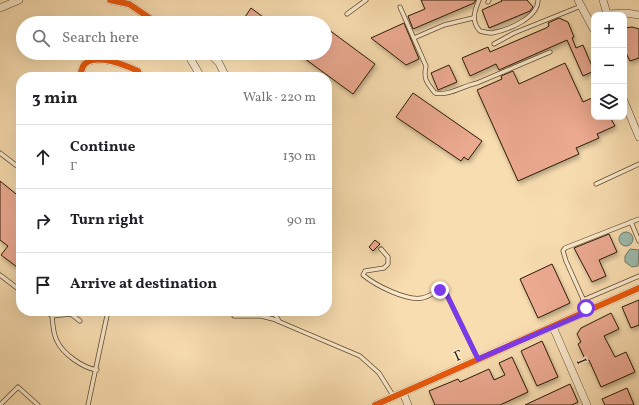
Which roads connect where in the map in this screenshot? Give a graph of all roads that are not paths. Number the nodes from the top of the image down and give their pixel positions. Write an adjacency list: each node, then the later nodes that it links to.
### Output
1 (20, 0): 9 (street)
2 (110, 0): 14 (street)
3 (366, 0): 12 (lane)
4 (479, 0): 15 (lane)
5 (538, 0): 15 (lane)
6 (603, 0): 10 (street)
7 (579, 3): 16 (street); 18 (lane)
8 (400, 7): 17 (lane)
9 (0, 8)
10 (606, 12)
11 (627, 13): 13 (street)
12 (347, 14)
13 (639, 15)
14 (147, 16)
15 (473, 18): 17 (lane)
16 (591, 24)
17 (414, 38): 19 (lane)
18 (494, 44)
19 (550, 52)
20 (90, 60): 24 (street)
21 (103, 60): 25 (street)
22 (191, 60): 26 (street)
23 (216, 60): 27 (street)
24 (81, 72)
25 (138, 72)
26 (197, 72)
27 (224, 72)
28 (627, 108): 29 (street)
29 (638, 134)
30 (0, 153): 32 (lane)
31 (639, 164): 33 (lane)
32 (16, 165)
33 (596, 184)
34 (639, 219): 35 (lane)
35 (631, 222): 36 (lane); 42 (lane)
36 (639, 241)
37 (381, 249): 52 (lane)
38 (0, 274): 40 (lane)
39 (639, 276): 42 (lane)
40 (16, 287)
41 (639, 288): 43 (street, Γ)
42 (583, 300): 43 (lane)
43 (588, 312): 51 (street, Γ)
44 (52, 316): 53 (lane)
45 (74, 316): 49 (lane)
46 (107, 316): 53 (lane)
47 (234, 316): 50 (lane)
48 (276, 316): 50 (lane)
49 (80, 321)
50 (280, 322): 55 (lane)
51 (553, 328): 52 (street, Γ); 62 (street, Ι)
52 (478, 359): 54 (street, Γ)
53 (96, 370): 59 (lane)
54 (402, 393): 55 (street, Γ); 61 (street)
55 (394, 397): 60 (street, Γ)
56 (2, 403): 57 (lane); 58 (lane)
57 (7, 405)
58 (38, 405)
59 (88, 405)
60 (375, 405)
61 (408, 405)
62 (585, 405)

